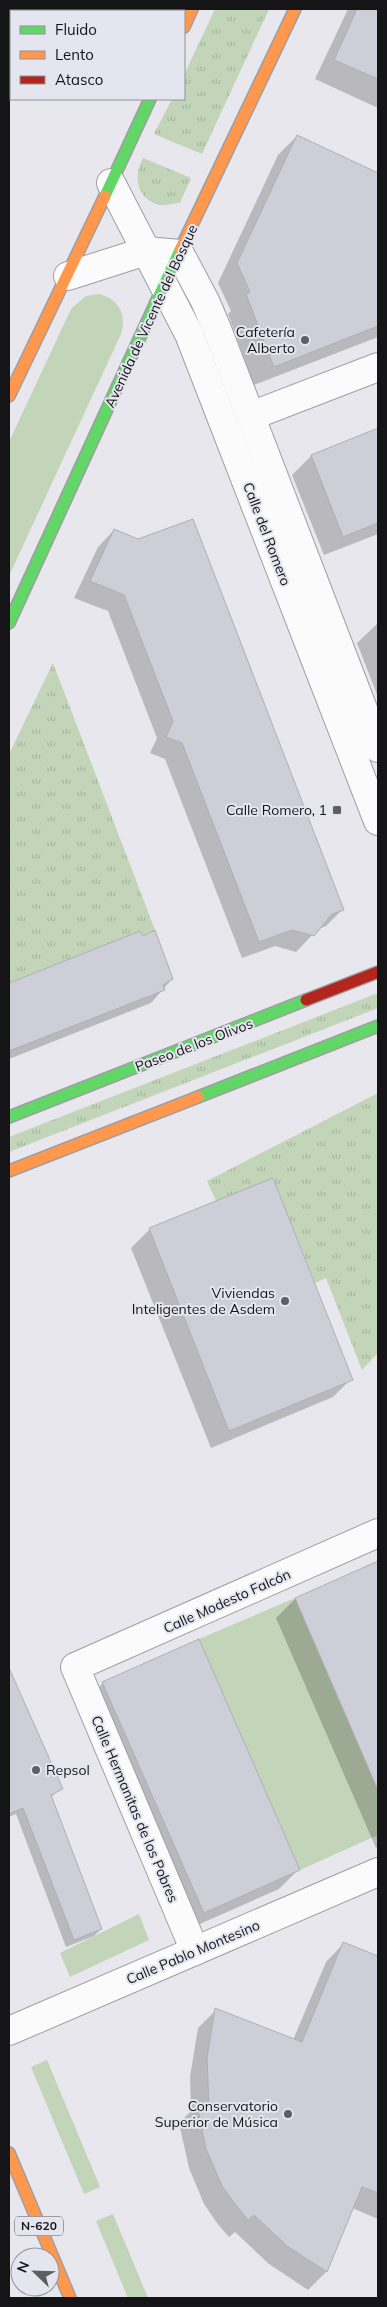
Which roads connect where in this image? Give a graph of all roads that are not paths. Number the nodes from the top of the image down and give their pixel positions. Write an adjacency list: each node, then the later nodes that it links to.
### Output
1 (192, 9): 3 (main road)
2 (295, 9): 7 (main road, Avenida de Vicente del Bosque)
3 (185, 25)
4 (150, 100): 5 (main road)
5 (111, 183): 6 (street, Calle del Romero); 8 (main road)
6 (146, 251): 7 (street); 8 (street); 9 (street, Calle del Romero)
7 (180, 254): 9 (main road, Avenida de Vicente del Bosque); 12 (street, Calle del Romero)
8 (68, 276): 11 (main road)
9 (164, 286): 13 (main road, Avenida de Vicente del Bosque); 15 (street, Calle del Romero)
10 (378, 367): 12 (street)
11 (9, 396)
12 (251, 416): 14 (street, Calle del Romero)
13 (9, 623)
14 (378, 748)
15 (378, 821)
16 (378, 972): 18 (main road, Paseo de los Olivos)
17 (378, 1026): 19 (main road)
18 (9, 1117)
19 (9, 1171)
20 (378, 1533): 21 (street, Calle Modesto Falcón)
21 (75, 1667): 23 (street, Calle Hermanitas de los Pobres)
22 (378, 1872): 23 (street, Calle Pablo Montesino)
23 (195, 1951): 24 (street, Calle Pablo Montesino)
24 (9, 2031)
25 (9, 2153): 26 (main road, N-620)
26 (70, 2298)

